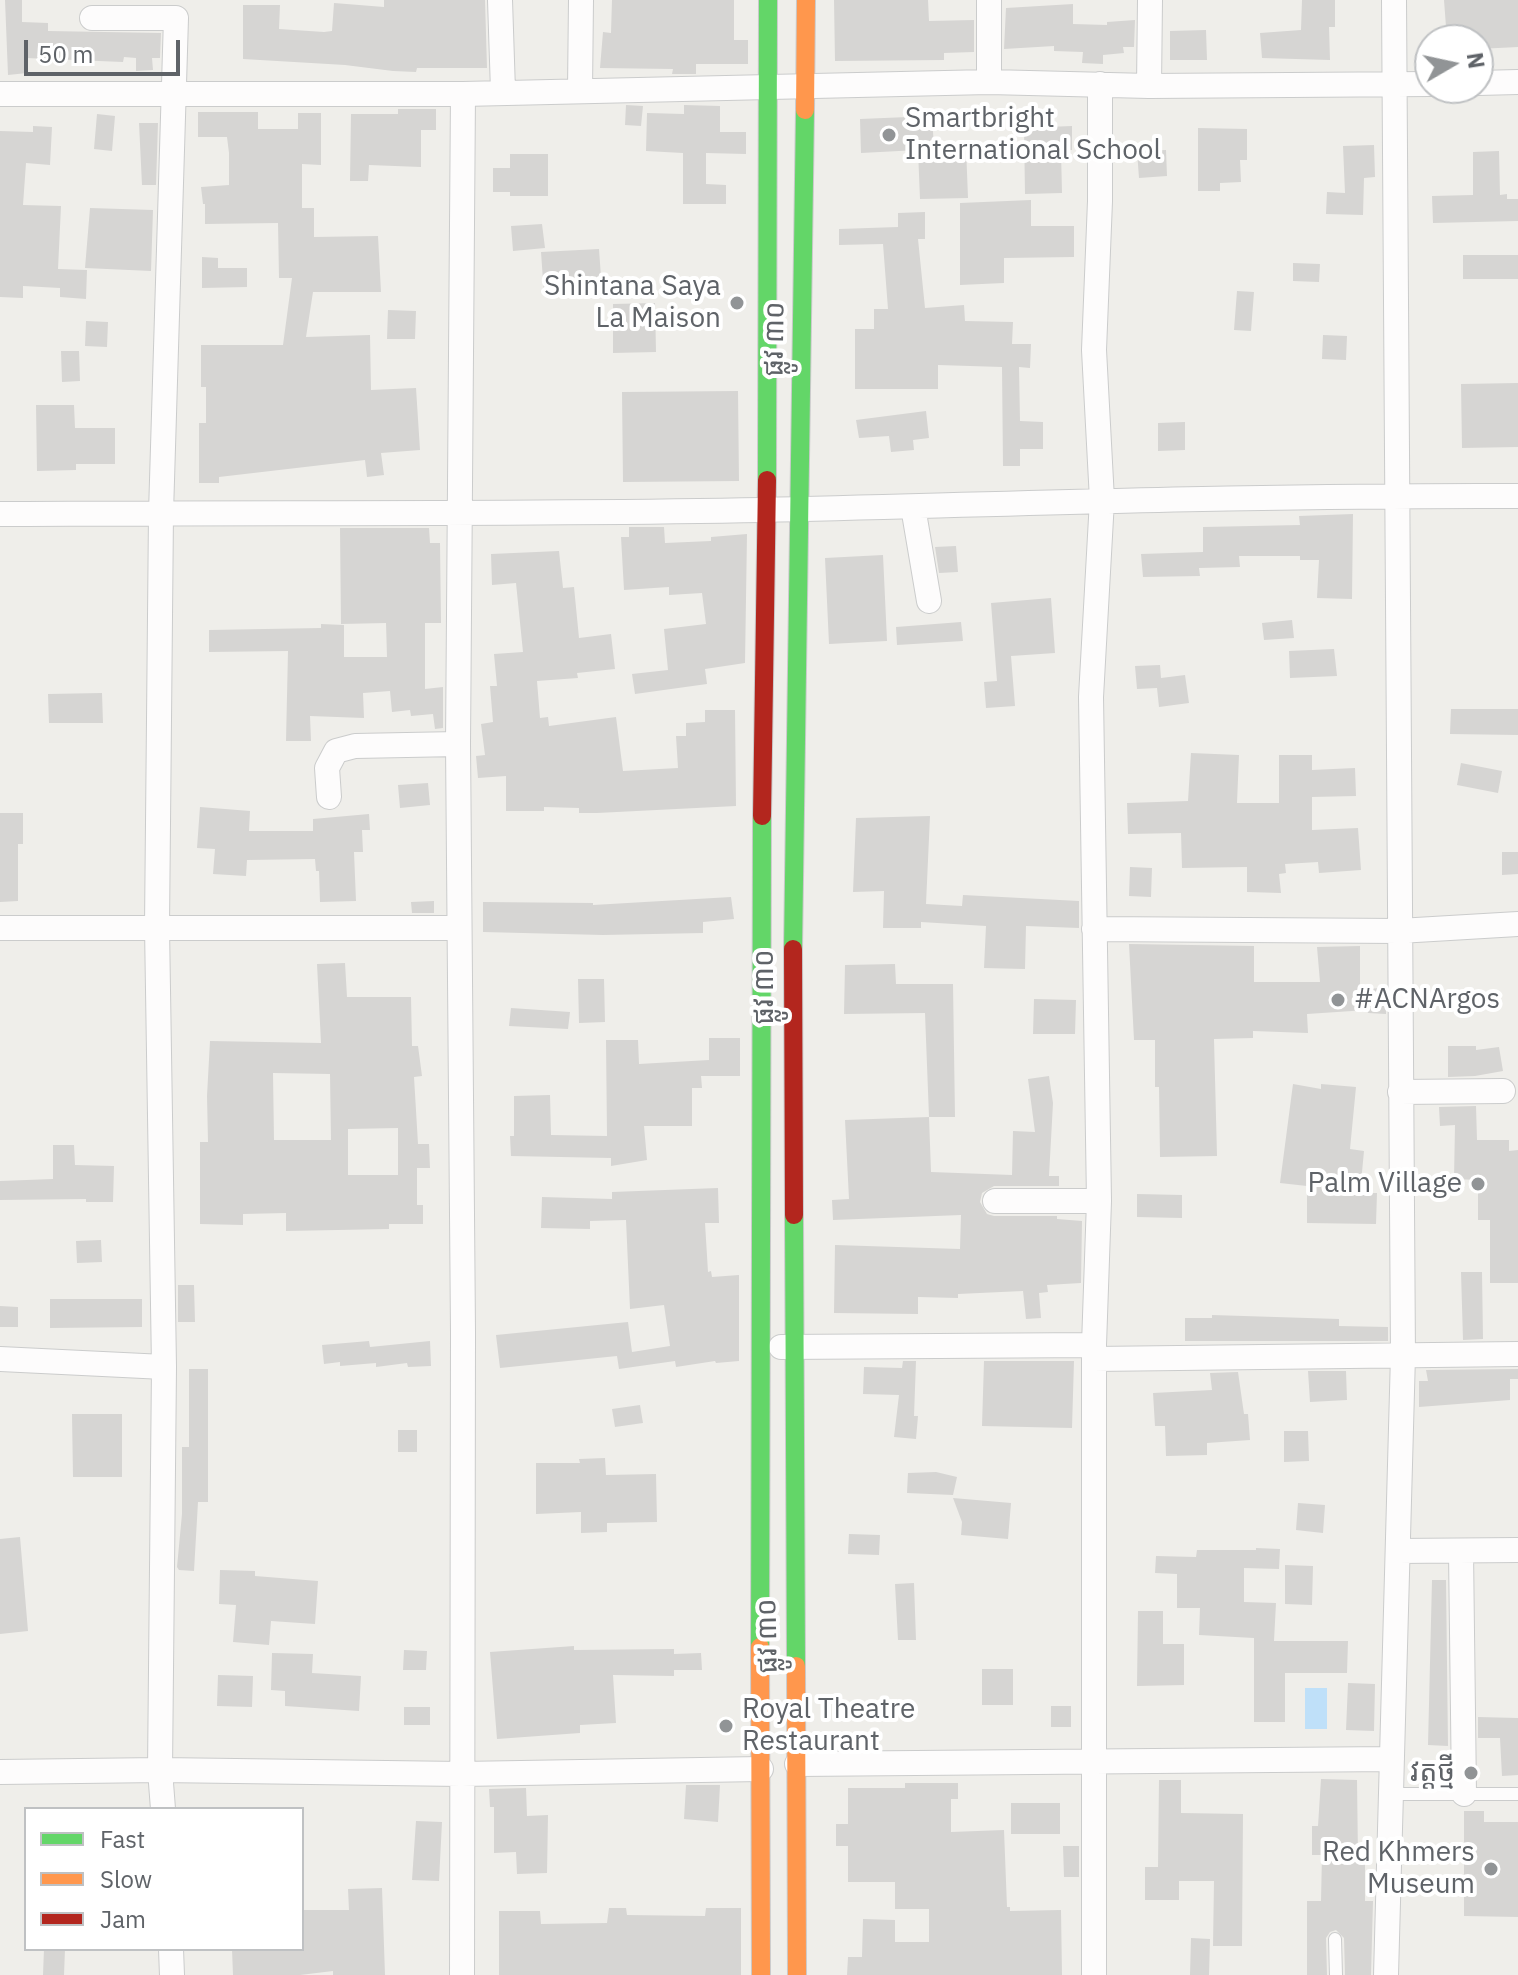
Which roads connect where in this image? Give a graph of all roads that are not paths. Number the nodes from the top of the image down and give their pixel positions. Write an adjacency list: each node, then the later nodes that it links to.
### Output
1 (500, 0): 19 (street)
2 (581, 0): 18 (street)
3 (768, 0): 16 (street, ផ្លូវ ៣០)
4 (806, 0): 17 (street, ផ្លូវ ៣០)
5 (989, 0): 9 (street)
6 (1150, 0): 15 (street)
7 (1394, 0): 13 (street)
8 (92, 18): 20 (street)
9 (989, 82): 12 (street); 17 (street)
10 (1518, 82): 11 (street)
11 (1494, 83)
12 (1100, 84): 15 (street); 25 (street)
13 (1395, 84): 14 (street); 15 (street); 23 (street)
14 (1414, 84)
15 (1149, 86)
16 (768, 87): 17 (street); 18 (street); 28 (street, ផ្លូវ ៣០)
17 (806, 87): 27 (street, ផ្លូវ ៣០)
18 (580, 90): 19 (street)
19 (503, 91): 22 (street)
20 (174, 93): 21 (street); 22 (street); 29 (street)
21 (0, 94)
22 (463, 94): 30 (street)
23 (1397, 496): 24 (street); 25 (street); 40 (street)
24 (1518, 496)
25 (1102, 500): 26 (street); 39 (street)
26 (913, 507): 27 (street); 32 (street)
27 (801, 508): 28 (street); 46 (street, ផ្លូវ ៣០)
28 (767, 510): 30 (street); 45 (street, ផ្លូវ ៣០)
29 (161, 513): 30 (street); 31 (street); 36 (street)
30 (458, 513): 33 (street)
31 (0, 514)
32 (929, 601)
33 (458, 744): 34 (street); 38 (street)
34 (329, 797)
35 (1518, 924): 40 (street)
36 (157, 927): 37 (street); 38 (street); 51 (street)
37 (0, 928)
38 (458, 928): 61 (street)
39 (1094, 929): 40 (street); 44 (street)
40 (1399, 931): 42 (street)
41 (1503, 1091): 42 (street)
42 (1400, 1092): 49 (street)
43 (995, 1201): 44 (street)
44 (1099, 1201): 47 (street)
45 (759, 1347): 46 (street); 58 (street, ផ្លូវ ៣០)
46 (793, 1347): 47 (street); 57 (street, ផ្លូវ ៣០)
47 (1094, 1352): 49 (street); 56 (street)
48 (1518, 1354): 49 (street)
49 (1403, 1355): 53 (street)
50 (0, 1359): 51 (street)
51 (164, 1367): 59 (street)
52 (1518, 1550): 54 (street)
53 (1398, 1551): 54 (street); 55 (street)
54 (1461, 1551): 63 (street)
55 (1392, 1759): 56 (street); 62 (street)
56 (1093, 1761): 57 (street); 72 (street)
57 (797, 1764): 71 (street, ផ្លូវ ៣០)
58 (761, 1769): 61 (street); 70 (street, ផ្លូវ ៣០)
59 (160, 1770): 60 (street); 61 (street); 65 (street)
60 (0, 1772)
61 (461, 1774): 69 (street)
62 (1392, 1794): 63 (lane); 74 (street)
63 (1464, 1794): 64 (lane)
64 (1518, 1794)
65 (163, 1807)
66 (1335, 1939): 73 (lane)
67 (171, 1951): 68 (street)
68 (172, 1975)
69 (462, 1975)
70 (761, 1975)
71 (797, 1975)
72 (1094, 1975)
73 (1336, 1975)
74 (1386, 1975)

